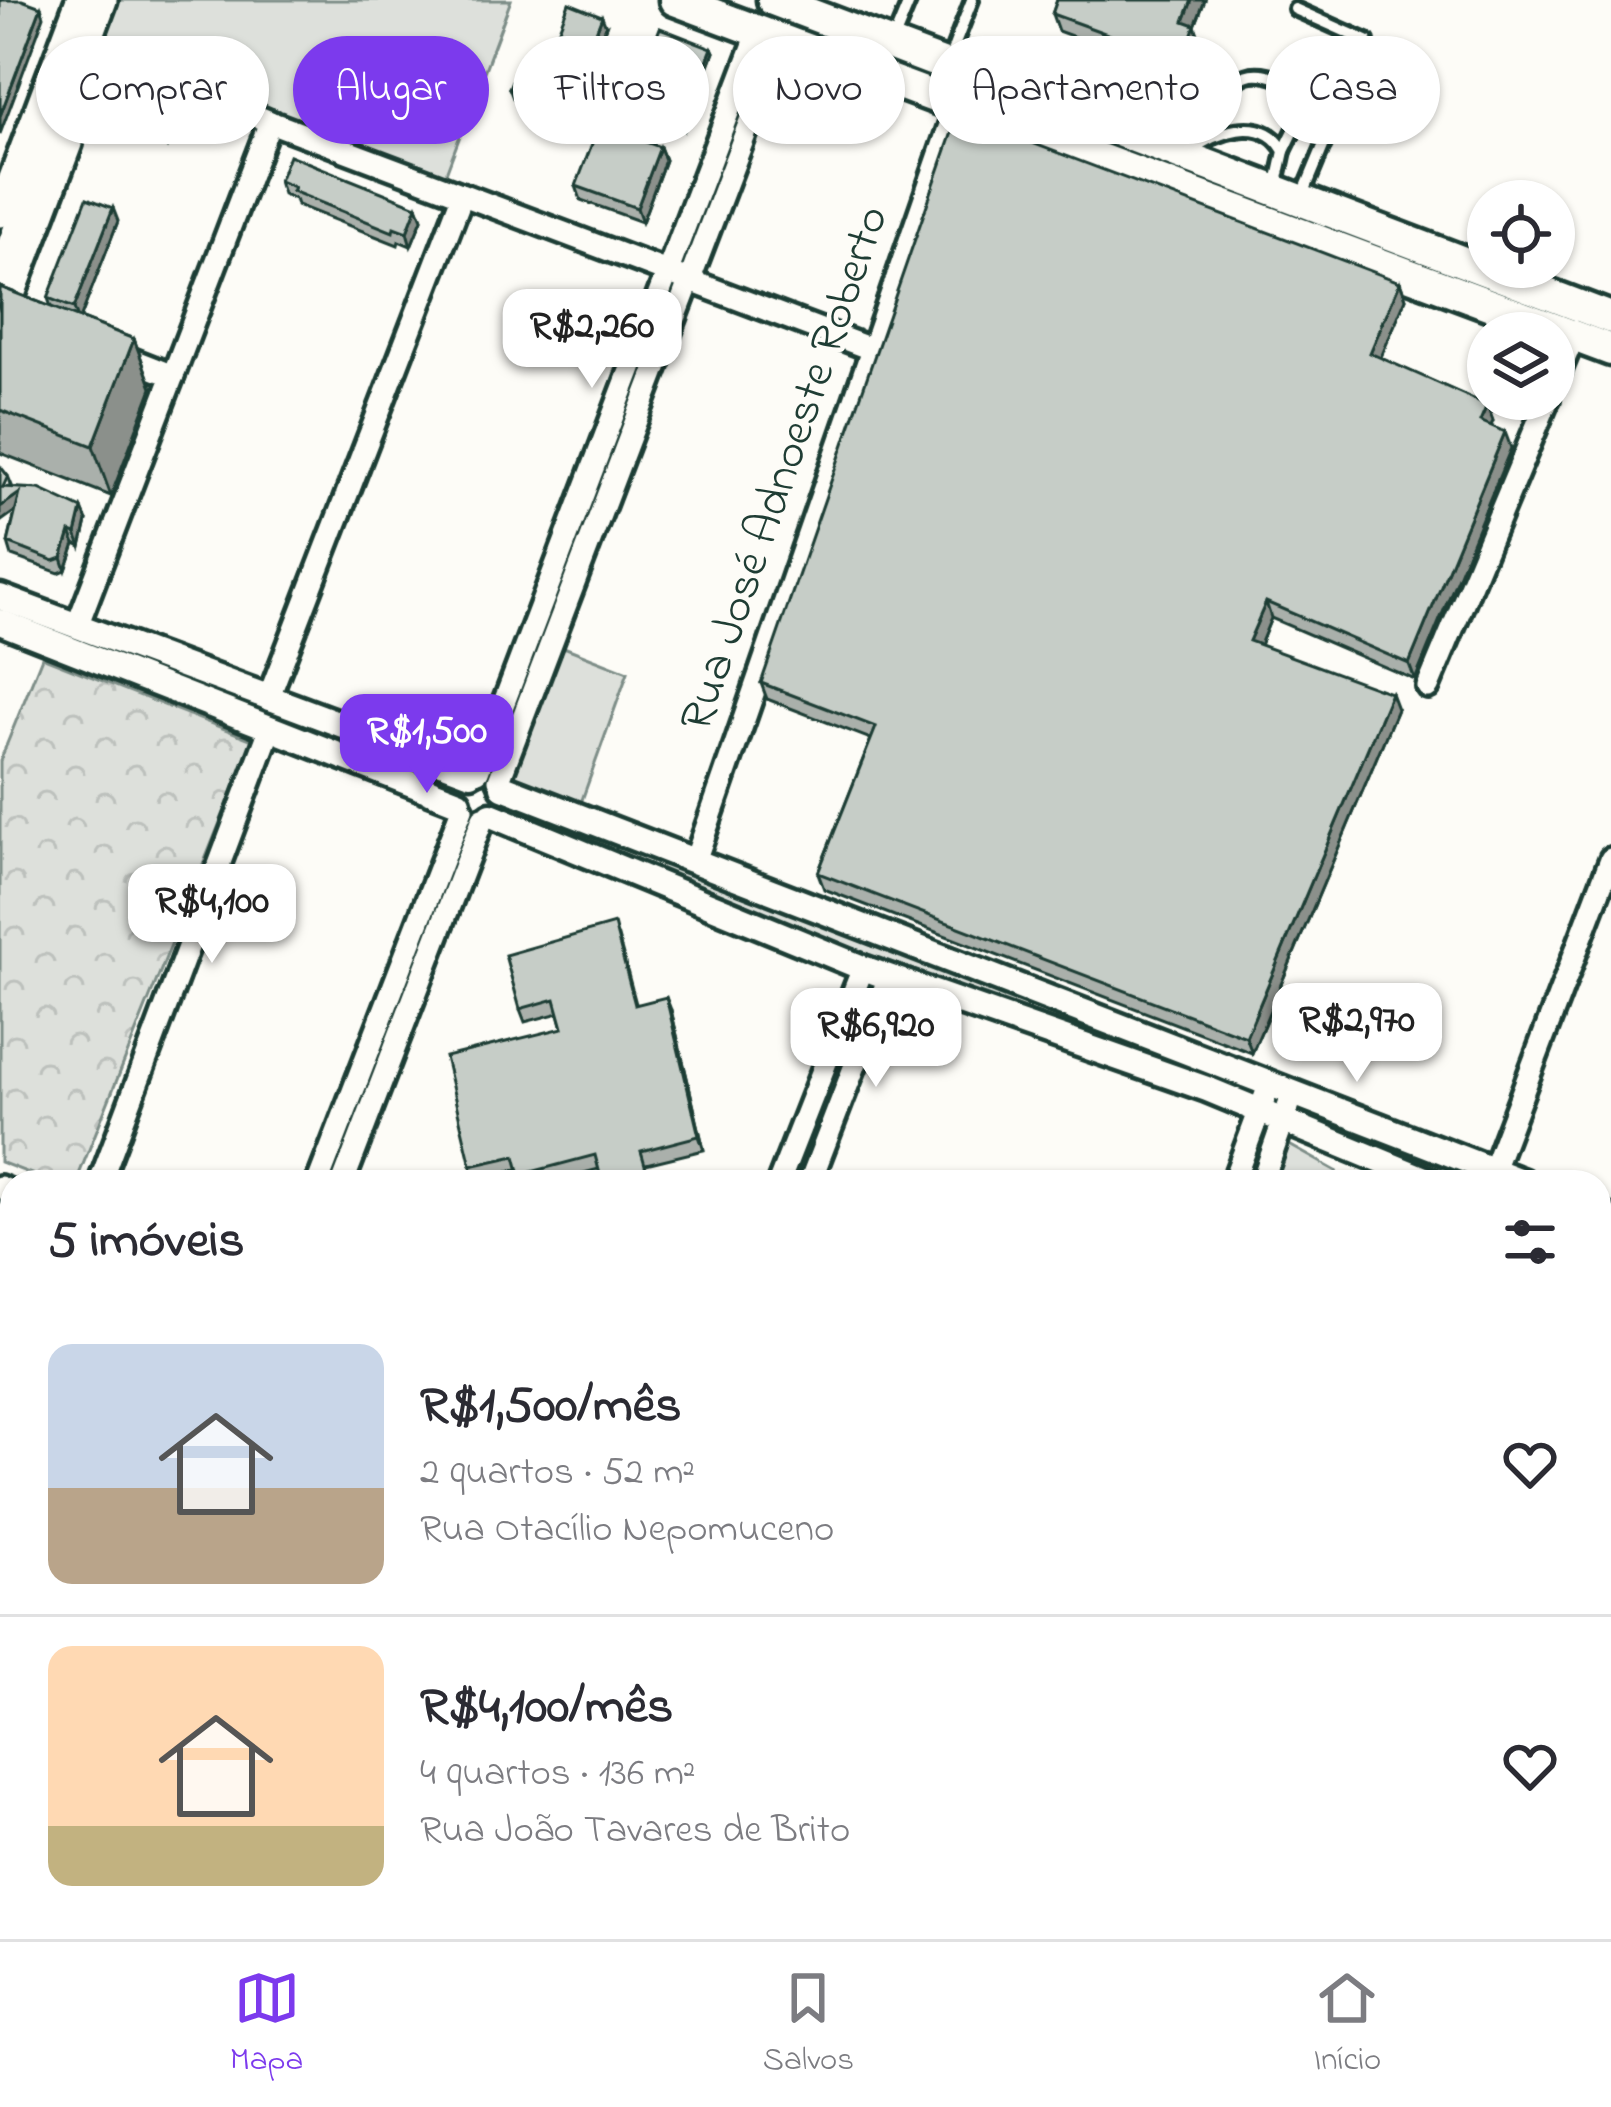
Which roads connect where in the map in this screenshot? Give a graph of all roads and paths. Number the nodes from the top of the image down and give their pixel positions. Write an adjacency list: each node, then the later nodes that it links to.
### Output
1 (80, 0): 29 (main road)
2 (103, 0): 9 (main road)
3 (675, 0): 8 (main road)
4 (773, 0): 10 (main road)
5 (910, 0): 11 (lane)
6 (972, 0): 12 (lane)
7 (1295, 9): 28 (lane)
8 (770, 35): 14 (main road); 25 (street); 26 (street)
9 (90, 36)
10 (870, 36)
11 (895, 36)
12 (958, 36)
13 (1242, 76): 23 (lane)
14 (929, 95)
15 (270, 122): 27 (street); 40 (street)
16 (1242, 130): 23 (lane)
17 (50, 144): 31 (main road)
18 (70, 144): 35 (street)
19 (944, 144): 38 (street, Rua José Adnoeste Roberto)
20 (1059, 144): 34 (main road)
21 (1153, 144): 24 (main road)
22 (1198, 144): 24 (lane)
23 (1284, 151): 28 (lane)
24 (1182, 155): 28 (main road)
25 (703, 177): 26 (street); 30 (street)
26 (727, 184): 32 (street)
27 (462, 196): 30 (street); 46 (street)
28 (1288, 196): 33 (main road)
29 (0, 213)
30 (667, 274): 32 (street); 48 (street)
31 (0, 276)
32 (691, 281): 38 (street); 48 (street)
33 (1608, 309)
34 (1510, 312)
35 (49, 326)
36 (1575, 336): 39 (main road)
37 (92, 344): 40 (street)
38 (871, 349): 51 (street, Rua José Adnoeste Roberto)
39 (1611, 350)
40 (164, 373): 44 (street)
41 (1539, 420): 45 (street)
42 (0, 597): 44 (street)
43 (0, 622): 47 (street)
44 (77, 626): 46 (street)
45 (1428, 687)
46 (268, 699): 48 (street)
47 (270, 729): 49 (street); 59 (street)
48 (488, 778): 49 (street); 49 (street); 51 (street)
49 (473, 811): 52 (street); 60 (street); 61 (street)
50 (1611, 859): 69 (street)
51 (694, 861): 54 (street)
52 (863, 968): 53 (street); 62 (street)
53 (889, 977): 55 (street); 63 (street)
54 (1282, 1088): 55 (street); 56 (street); 57 (street)
55 (1260, 1111): 56 (street); 64 (street)
56 (1285, 1123): 65 (street); 66 (street)
57 (1412, 1138): 58 (street); 67 (lane)
58 (1451, 1153): 68 (lane); 69 (street)
59 (105, 1170)
60 (323, 1170)
61 (347, 1170)
62 (783, 1170)
63 (815, 1170)
64 (1238, 1170)
65 (1267, 1170)
66 (1386, 1170)
67 (1401, 1170)
68 (1442, 1170)
69 (1493, 1170)

